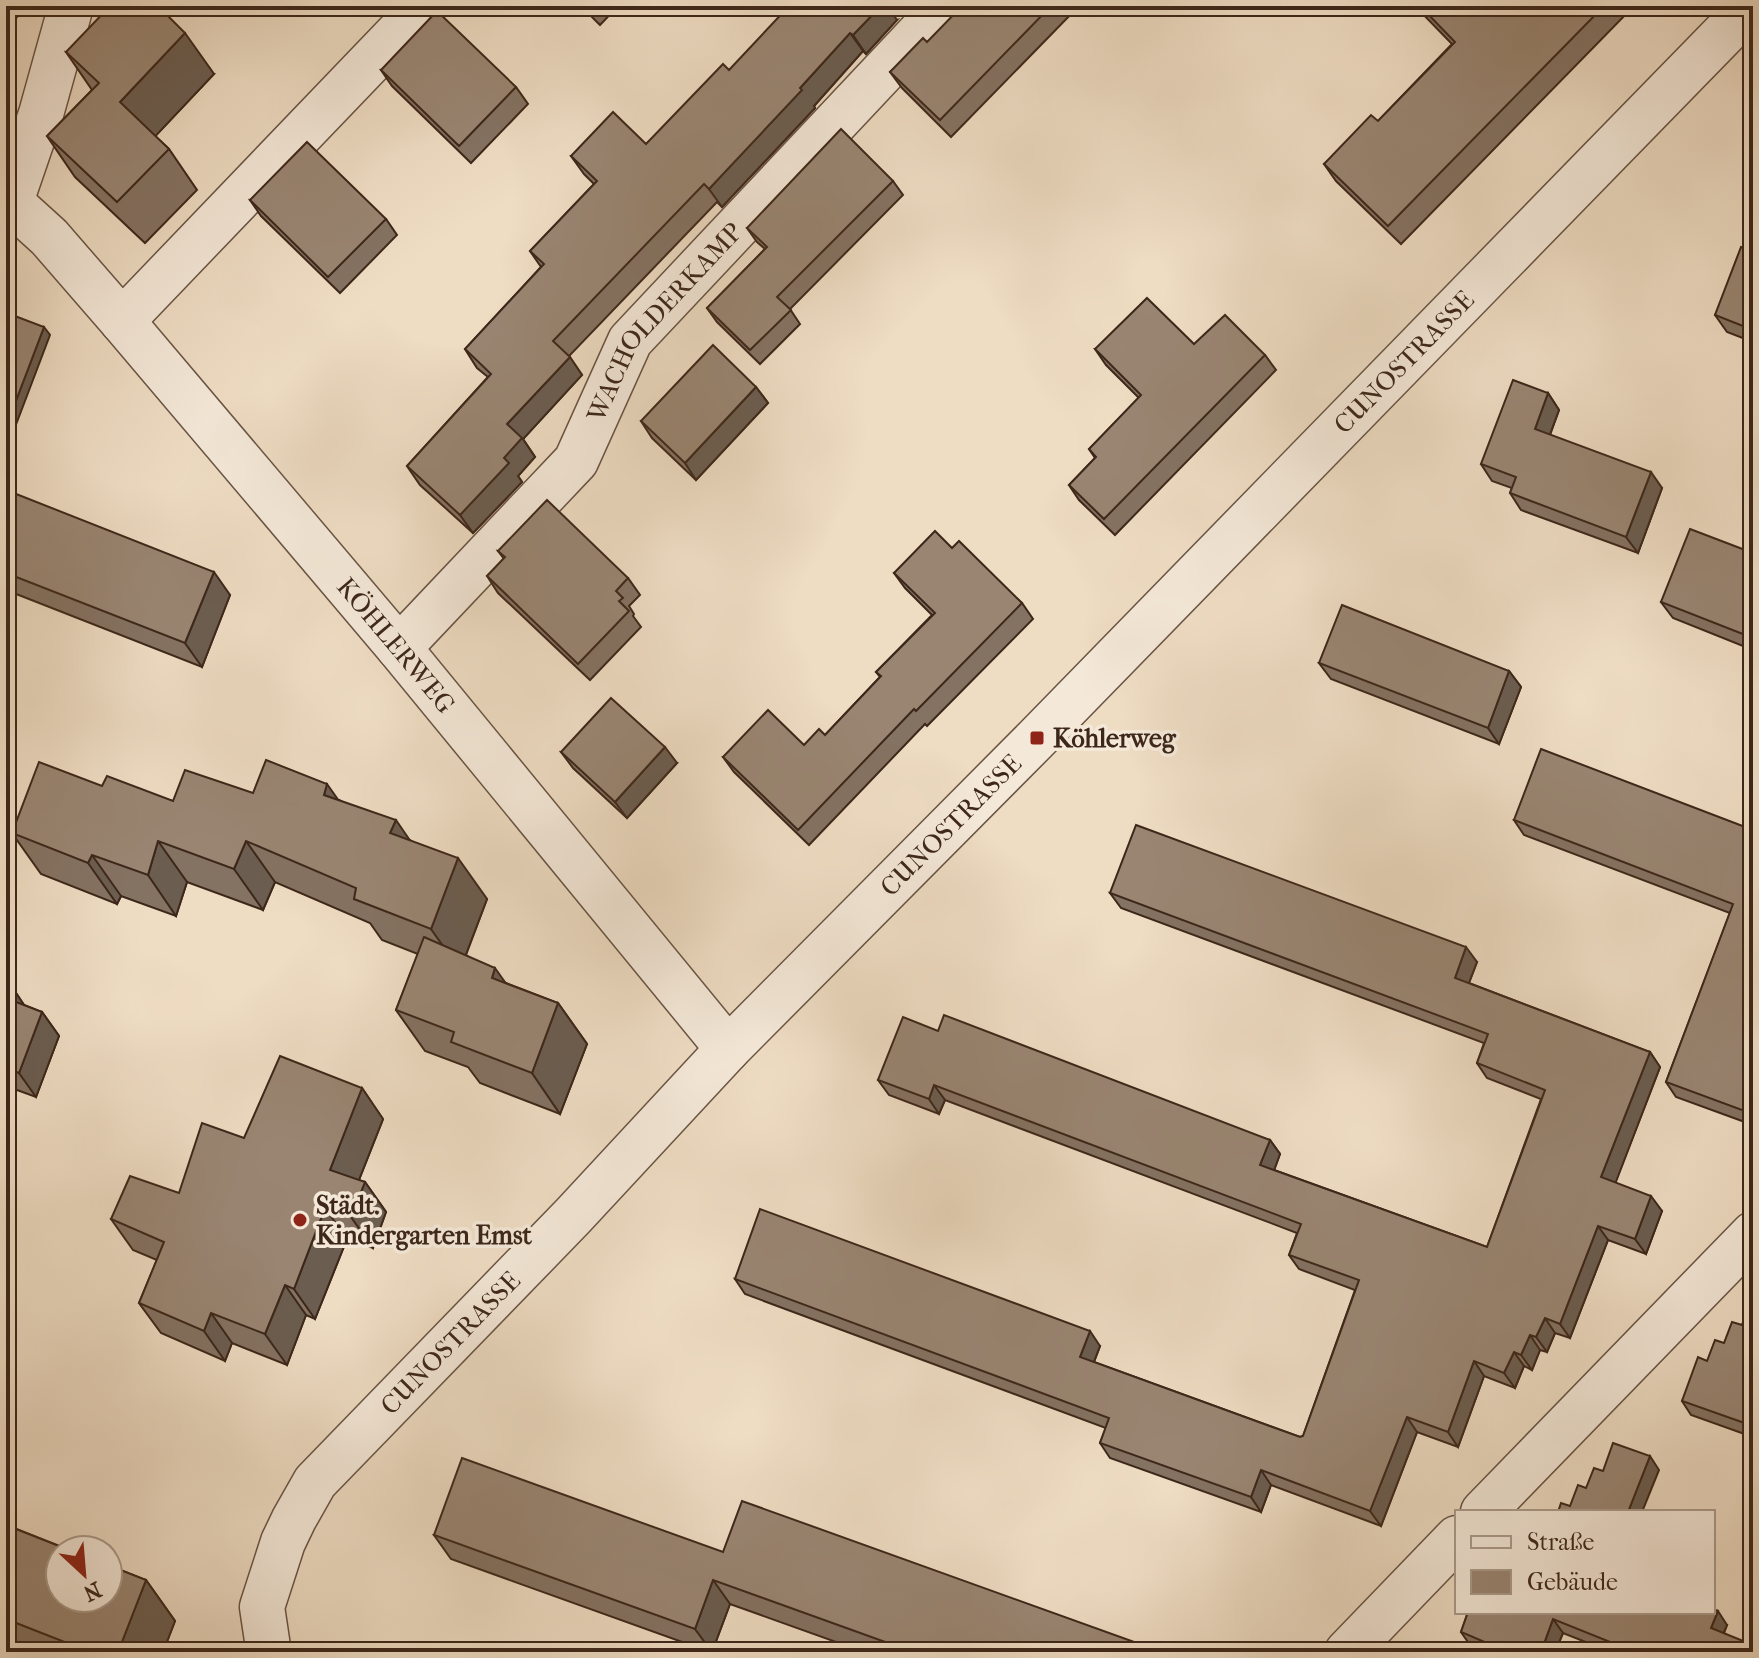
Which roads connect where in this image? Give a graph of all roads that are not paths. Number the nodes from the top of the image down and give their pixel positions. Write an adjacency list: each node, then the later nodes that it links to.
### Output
1 (71, 6): 5 (street)
2 (424, 6): 6 (street)
3 (945, 6): 7 (street, WACHOLDERKAMP)
4 (1751, 6): 8 (street, CUNOSTRASSE)
5 (8, 205): 6 (street, KÖHLERWEG)
6 (122, 321): 7 (street, KÖHLERWEG)
7 (399, 648): 8 (street, KÖHLERWEG)
8 (728, 1049): 12 (street, CUNOSTRASSE)
9 (1753, 1234): 10 (street)
10 (1485, 1510)
11 (1455, 1540): 13 (street)
12 (267, 1652)
13 (1347, 1652)

